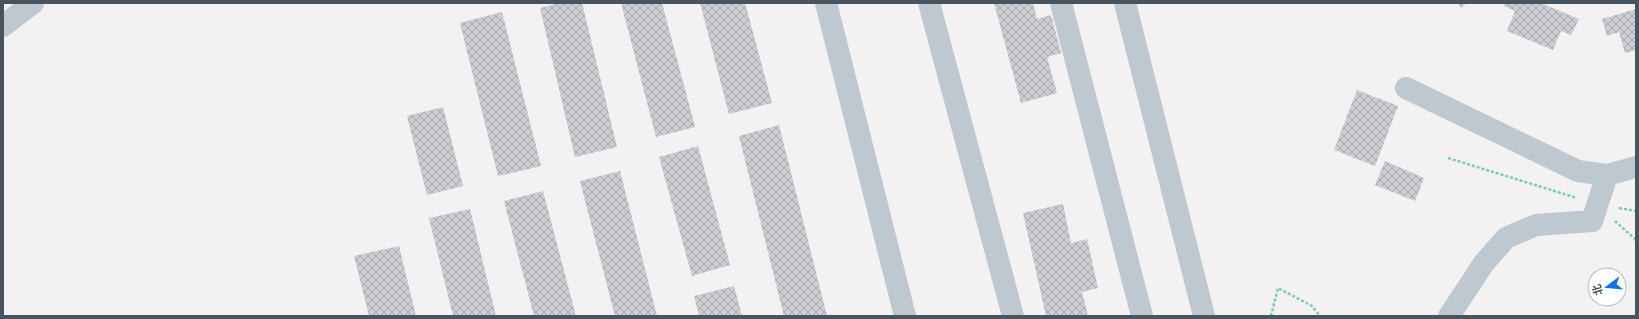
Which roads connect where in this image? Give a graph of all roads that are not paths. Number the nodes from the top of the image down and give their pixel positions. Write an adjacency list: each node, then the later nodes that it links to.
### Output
1 (33, 3): 6 (street)
2 (826, 3): 10 (street)
3 (929, 3): 11 (street)
4 (1061, 3): 12 (street)
5 (1125, 3): 13 (street)
6 (3, 26)
7 (1406, 88): 9 (street)
8 (1636, 167): 9 (street)
9 (1607, 175): 14 (street)
10 (905, 316)
11 (1013, 316)
12 (1142, 316)
13 (1204, 316)
14 (1449, 316)

